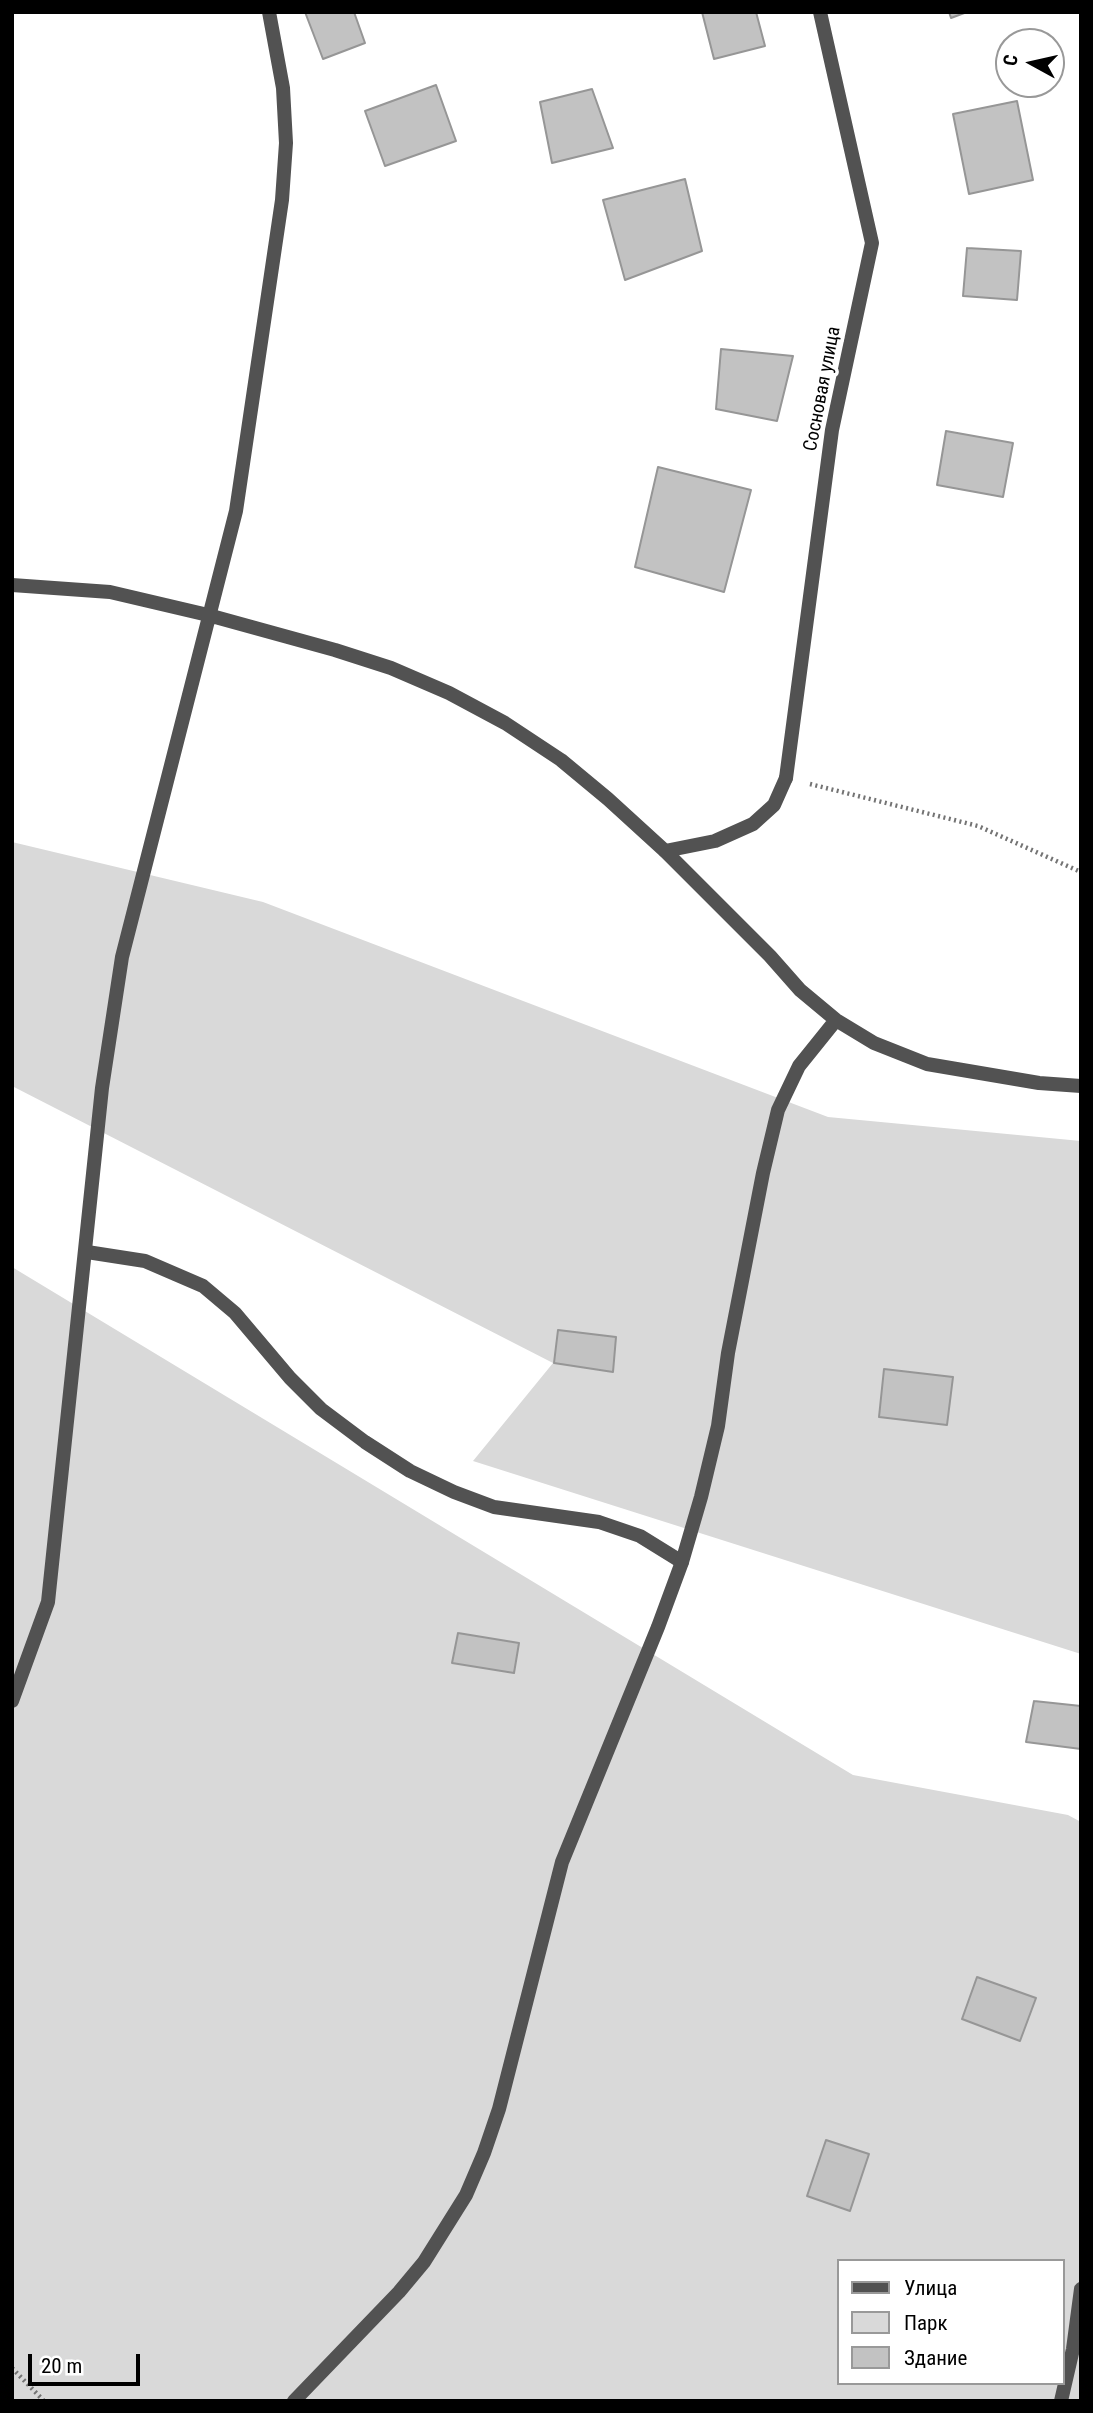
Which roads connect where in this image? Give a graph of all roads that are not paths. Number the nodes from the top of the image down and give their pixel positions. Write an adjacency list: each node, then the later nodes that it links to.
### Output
1 (269, 12): 4 (street)
2 (820, 12): 5 (street, Сосновая улица)
3 (12, 586): 4 (street)
4 (208, 615): 5 (street); 8 (street)
5 (665, 851): 6 (street)
6 (836, 1020): 7 (street); 9 (street)
7 (1081, 1086)
8 (87, 1252): 9 (street); 10 (street)
9 (682, 1562): 12 (street)
10 (12, 1701)
11 (1081, 2288): 13 (street)
12 (293, 2401)
13 (1061, 2401)

